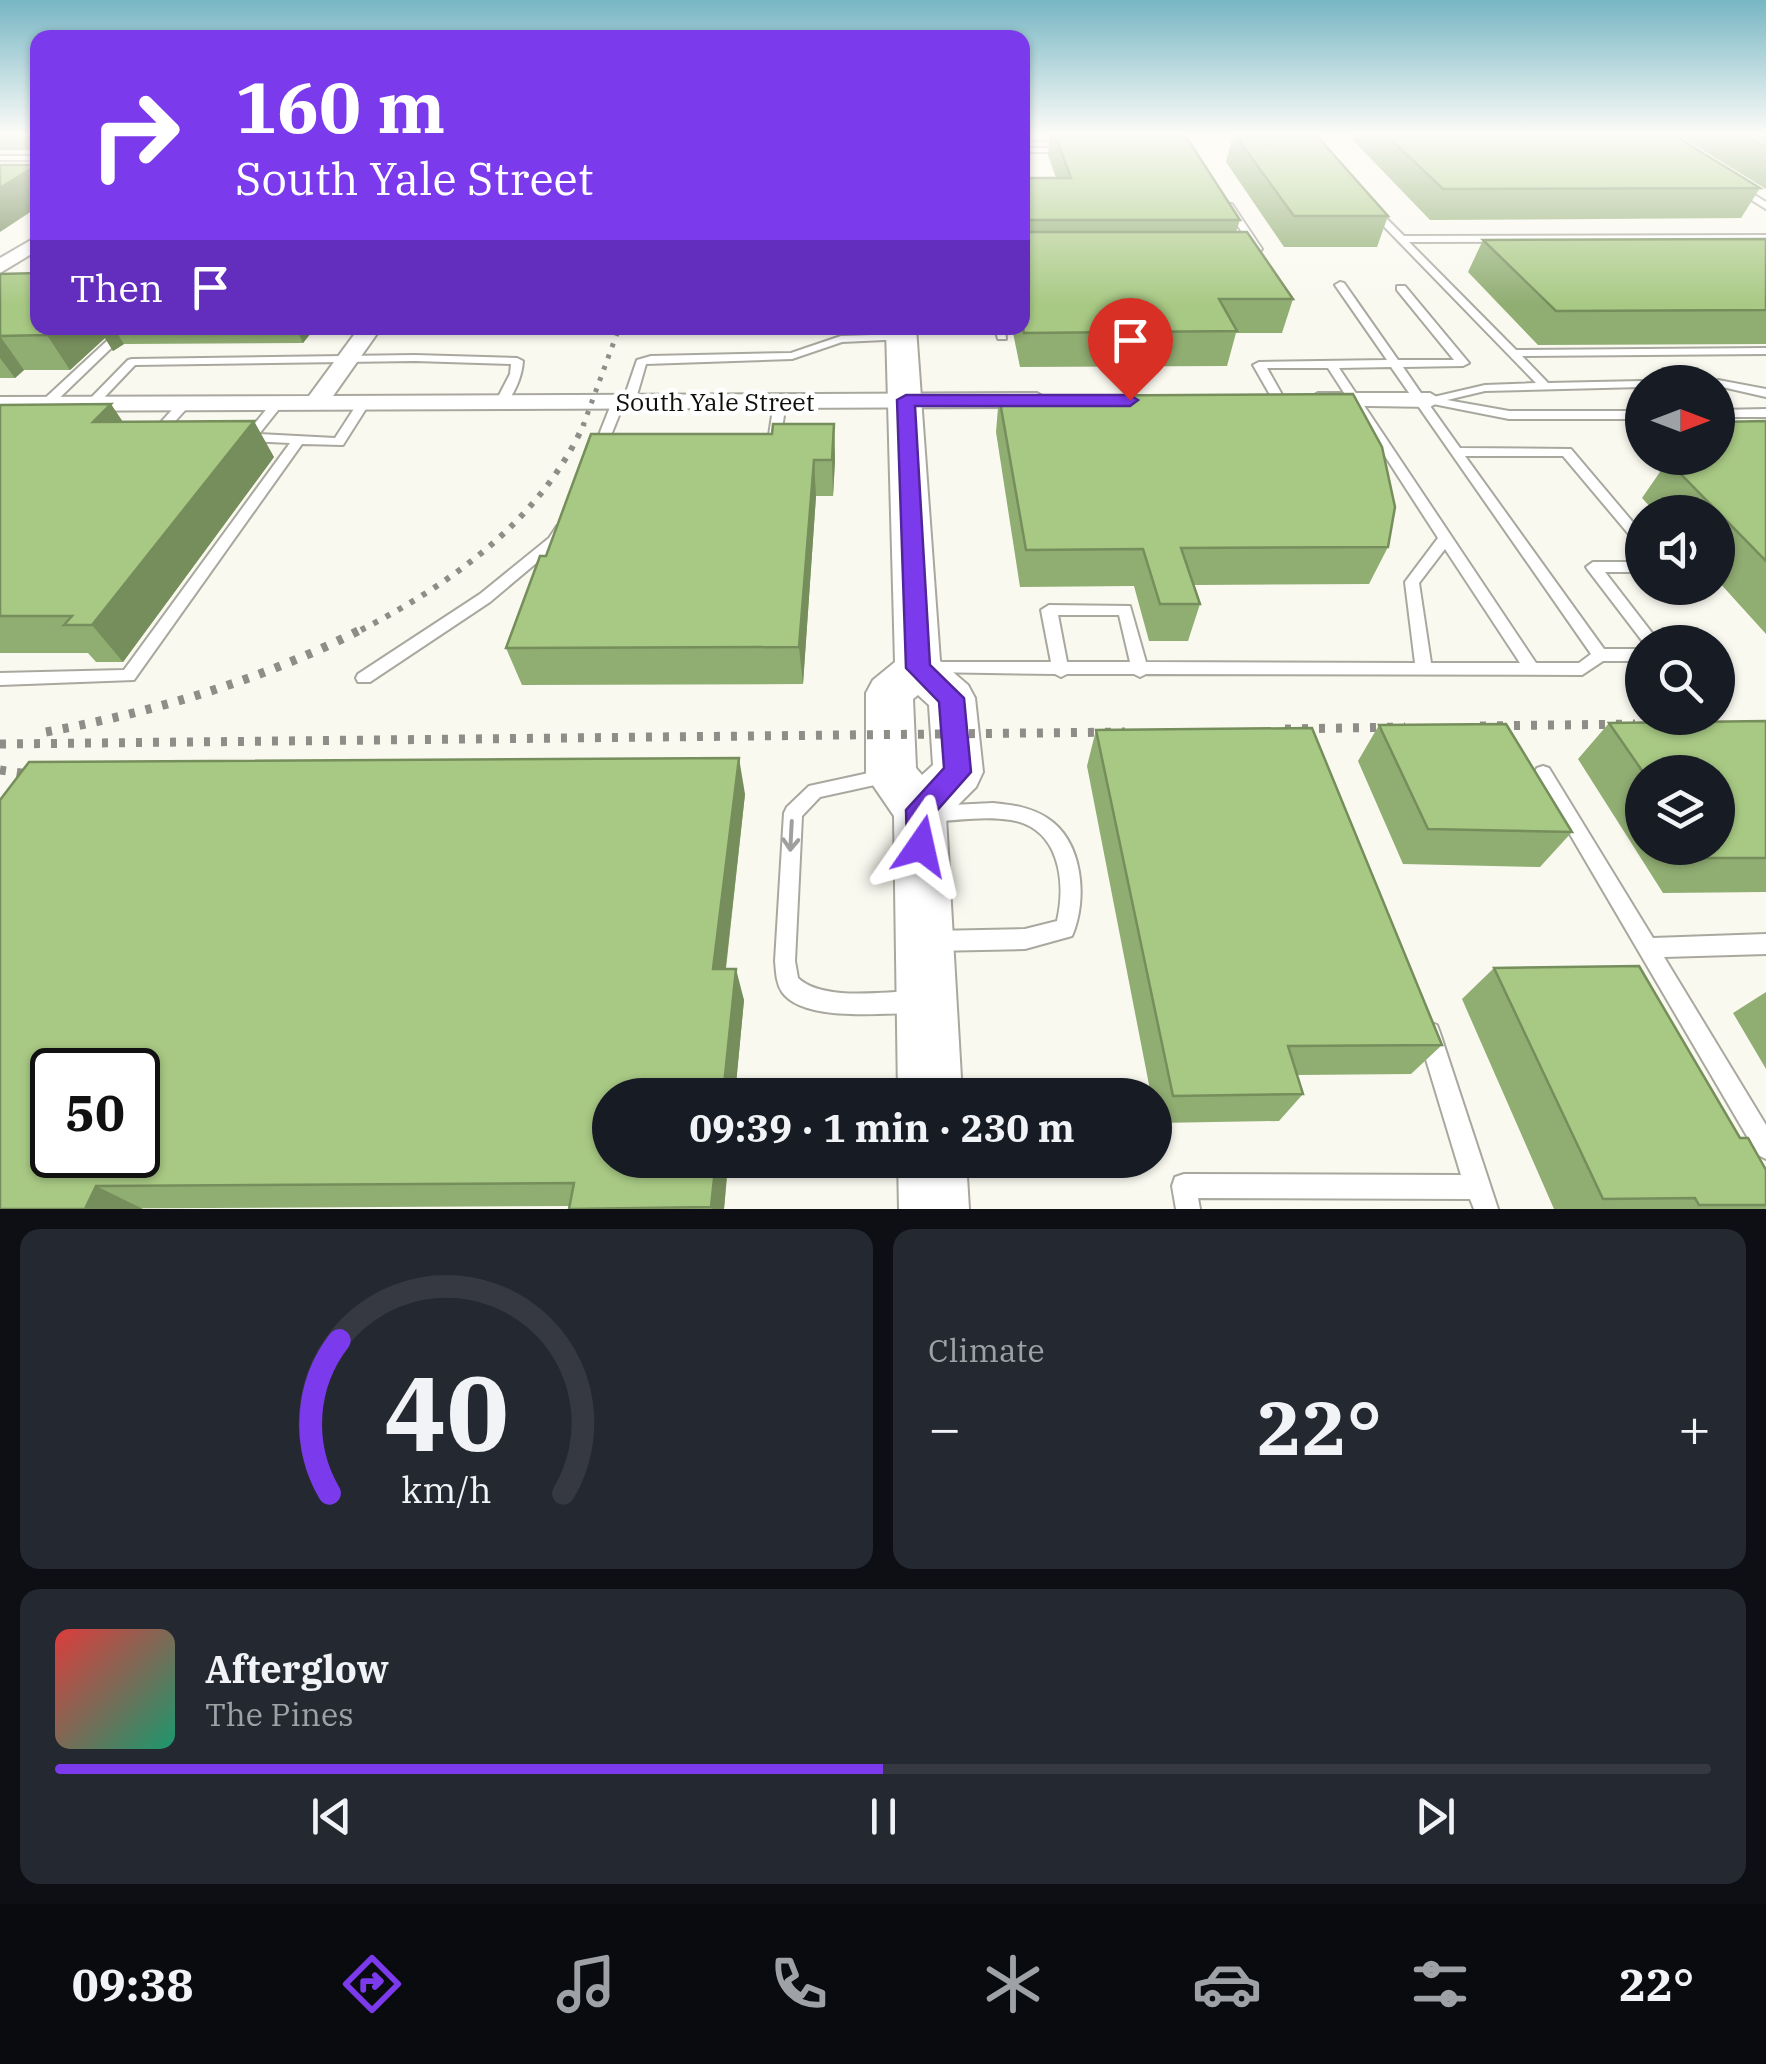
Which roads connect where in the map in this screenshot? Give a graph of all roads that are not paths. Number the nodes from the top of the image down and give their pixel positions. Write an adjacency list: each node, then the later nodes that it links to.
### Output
1 (1743, 191): 4 (lane)
2 (1359, 196): 5 (lane)
3 (1224, 198): 12 (lane)
4 (1766, 206)
5 (1401, 238): 6 (lane); 21 (lane)
6 (1491, 238): 7 (lane); 10 (lane)
7 (1703, 238): 8 (lane); 11 (lane)
8 (1766, 238)
9 (30, 246): 13 (street)
10 (1529, 249)
11 (1719, 249)
12 (1244, 258)
13 (0, 267)
14 (1340, 285): 24 (lane)
15 (1401, 288): 24 (lane)
16 (120, 335): 38 (lane)
17 (365, 335): 22 (street)
18 (876, 335): 34 (lane)
19 (902, 335): 29 (main road)
20 (1766, 351): 21 (lane)
21 (1512, 353): 26 (lane)
22 (348, 359): 36 (lane); 39 (lane); 42 (street)
23 (1331, 364): 24 (lane); 31 (lane); 32 (lane)
24 (1395, 364): 33 (lane)
25 (1625, 384): 26 (lane)
26 (1544, 386): 33 (lane)
27 (1735, 387): 28 (lane)
28 (1766, 393)
29 (906, 400): 30 (street, South Yale Street); 35 (street, South Yale Street); 63 (main road)
30 (1063, 400)
31 (1269, 400): 32 (street)
32 (1355, 400): 33 (street); 58 (lane)
33 (1426, 400): 45 (lane); 54 (lane)
34 (623, 402): 35 (street, South Yale Street); 36 (street, South Yale Street); 51 (lane)
35 (780, 402): 53 (lane)
36 (502, 403): 43 (street, South Yale Street)
37 (0, 404): 38 (street, South Yale Street)
38 (46, 404): 39 (street, South Yale Street)
39 (91, 404): 40 (street, South Yale Street)
40 (184, 404): 41 (street, South Yale Street); 47 (lane)
41 (276, 404): 42 (street, South Yale Street); 49 (lane)
42 (315, 404): 43 (street, South Yale Street)
43 (363, 404): 50 (lane)
44 (1766, 413): 46 (lane)
45 (1625, 414)
46 (1735, 419)
47 (172, 437)
48 (230, 437): 49 (lane)
49 (250, 437): 50 (lane)
50 (297, 442): 68 (lane)
51 (602, 445): 52 (lane); 55 (lane)
52 (620, 445)
53 (754, 446)
54 (1456, 452): 57 (lane); 61 (lane)
55 (587, 469)
56 (570, 517): 69 (lane)
57 (1625, 520)
58 (1446, 538): 64 (lane); 65 (lane)
59 (1625, 567): 60 (lane)
60 (1638, 625)
61 (1600, 655): 62 (lane); 64 (lane)
62 (1625, 655)
63 (918, 668): 66 (lane); 71 (main road); 71 (main road)
64 (1532, 669): 65 (lane)
65 (1424, 670): 67 (lane)
66 (1061, 671): 67 (lane); 67 (lane)
67 (1140, 671)
68 (0, 678)
69 (364, 678)
70 (1543, 773): 74 (lane)
71 (910, 800): 72 (main road); 72 (lane); 75 (lane, one-way to 75)
72 (924, 941): 75 (main road)
73 (1766, 944): 74 (lane)
74 (1648, 948): 78 (lane)
75 (927, 1002): 77 (main road)
76 (1422, 1013): 80 (lane)
77 (929, 1078)
78 (1766, 1148)
79 (933, 1178): 81 (main road)
80 (1482, 1198): 82 (lane)
81 (934, 1209)
82 (1188, 1209)

